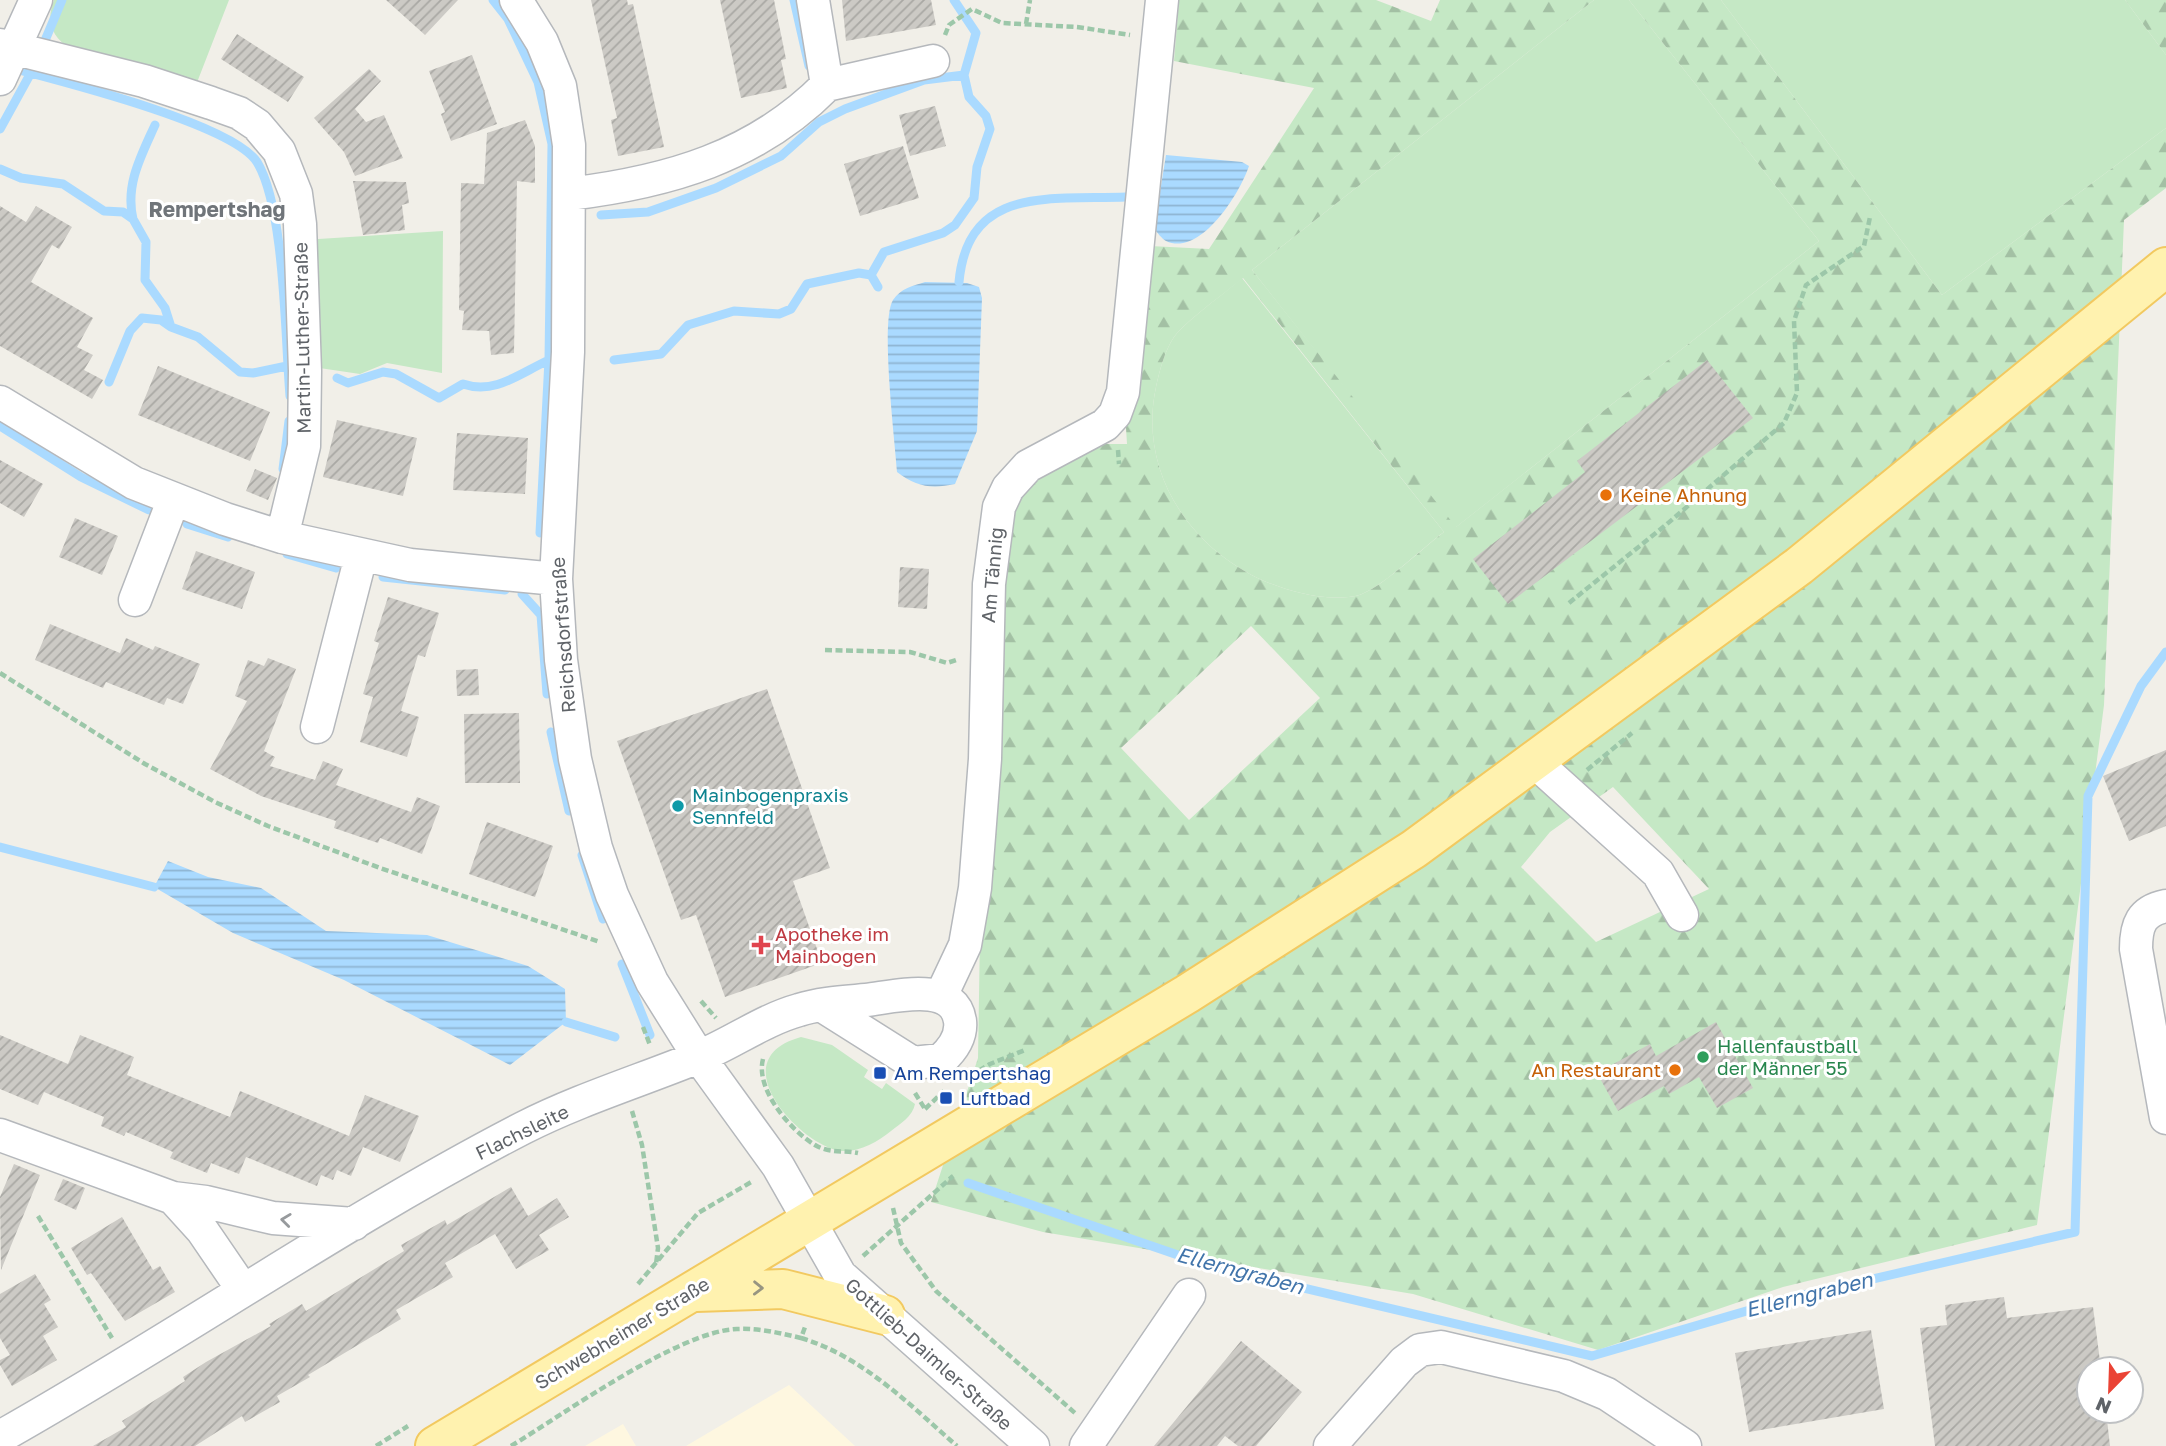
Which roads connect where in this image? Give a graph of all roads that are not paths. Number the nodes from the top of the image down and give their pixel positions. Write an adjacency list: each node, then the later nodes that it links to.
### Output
1 (36, 0): 5 (street)
2 (516, 0): 9 (street, Reichsdorfstraße)
3 (813, 0): 8 (street)
4 (1162, 0): 21 (street, Am Tännig)
5 (8, 47): 7 (street); 13 (street, Martin-Luther-Straße)
6 (933, 61): 8 (street)
7 (0, 79)
8 (827, 85): 9 (street)
9 (569, 194): 15 (street, Reichsdorfstraße)
10 (2166, 267): 18 (main road, Schwebheimer Straße)
11 (0, 402): 12 (street)
12 (173, 501): 13 (street); 16 (street)
13 (282, 537): 14 (street)
14 (361, 556): 15 (street); 17 (street)
15 (556, 579): 23 (street, Reichsdorfstraße)
16 (135, 600)
17 (317, 727)
18 (1535, 762): 20 (street); 27 (main road, Schwebheimer Straße)
19 (2166, 906): 24 (street)
20 (1682, 915)
21 (941, 996): 22 (street, Flachsleite); 22 (street)
22 (821, 1005): 23 (street, Flachsleite)
23 (699, 1057): 27 (street, Reichsdorfstraße); 28 (street, Flachsleite)
24 (2166, 1118)
25 (0, 1136): 26 (street)
26 (173, 1198): 28 (street, one-way to 26); 29 (street)
27 (809, 1220): 30 (main road, Schwebheimer Straße); 32 (street, Gottlieb-Daimler-Straße)
28 (354, 1224): 29 (street, Flachsleite)
29 (243, 1290): 34 (street, Flachsleite)
30 (690, 1292): 32 (main road, one-way to 32); 33 (main road, Schwebheimer Straße)
31 (1189, 1295): 35 (street)
32 (885, 1315): 36 (street, Gottlieb-Daimler-Straße)
33 (422, 1436)
34 (0, 1437)
35 (1091, 1439)
36 (1033, 1446)
37 (1330, 1446): 38 (street)
38 (1685, 1446)

